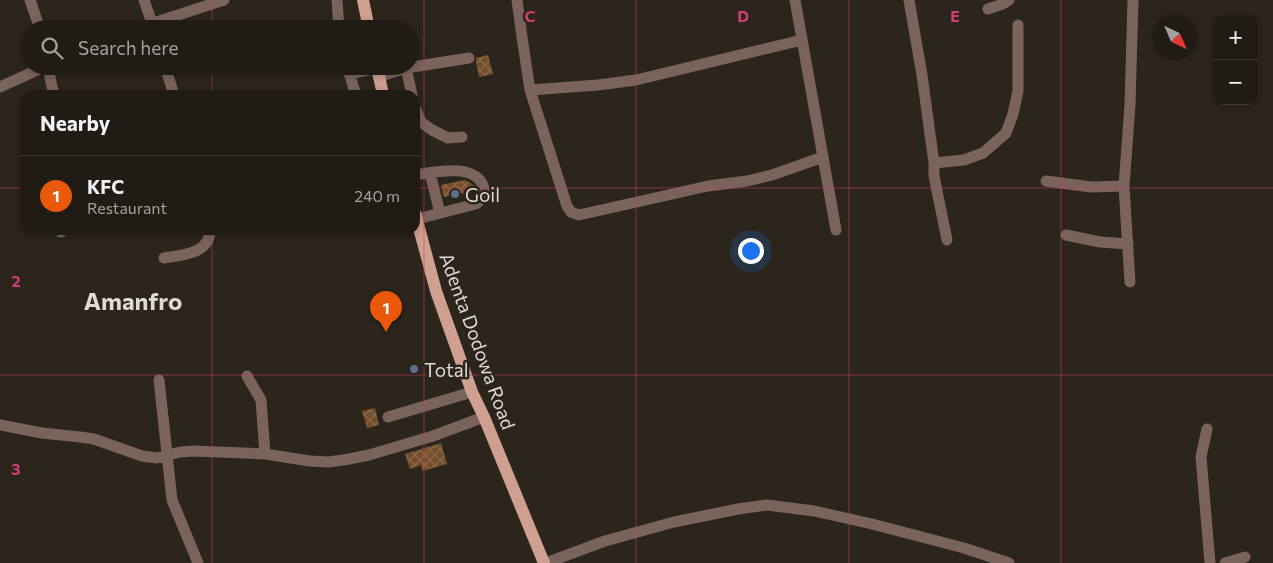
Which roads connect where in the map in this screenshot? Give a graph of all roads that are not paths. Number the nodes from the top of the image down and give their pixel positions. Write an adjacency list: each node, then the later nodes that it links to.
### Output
1 (30, 0): 12 (street)
2 (144, 0): 13 (street)
3 (224, 0): 14 (street)
4 (337, 0): 15 (street)
5 (364, 0): 16 (main road)
6 (517, 0): 35 (street)
7 (795, 0): 18 (street)
8 (909, 0): 39 (street)
9 (1010, 0): 11 (street)
10 (1133, 0): 43 (street)
11 (988, 9)
12 (37, 20)
13 (151, 20)
14 (169, 20)
15 (338, 20)
16 (367, 20)
17 (1018, 25): 39 (street)
18 (802, 40): 35 (street); 38 (street)
19 (469, 58): 20 (street)
20 (420, 66)
21 (26, 75): 28 (street)
22 (49, 75): 29 (street)
23 (51, 75): 30 (street)
24 (168, 75): 31 (street)
25 (350, 75): 32 (street)
26 (378, 75): 33 (main road)
27 (408, 75): 34 (street)
28 (0, 87)
29 (45, 90)
30 (53, 90)
31 (172, 90)
32 (354, 90)
33 (382, 90)
34 (411, 90)
35 (530, 90): 38 (street)
36 (420, 120): 37 (street)
37 (462, 137)
38 (823, 158): 46 (street)
39 (934, 163): 50 (street)
40 (430, 172): 41 (street); 44 (street); 44 (street)
41 (420, 174)
42 (1046, 181): 43 (street)
43 (1124, 186): 51 (street)
44 (440, 213): 45 (street)
45 (420, 216)
46 (836, 230)
47 (420, 231): 56 (main road, Adenta Dodowa Road)
48 (210, 235): 52 (street)
49 (1066, 235): 51 (street)
50 (947, 240)
51 (1128, 244): 53 (street)
52 (164, 258)
53 (1130, 282)
54 (247, 376): 61 (street)
55 (159, 380): 62 (street)
56 (472, 392): 57 (street); 58 (main road, Adenta Dodowa Road)
57 (388, 417)
58 (484, 417): 61 (street); 65 (main road, Adenta Dodowa Road)
59 (0, 425): 62 (street)
60 (1207, 429): 67 (street)
61 (265, 454): 62 (street)
62 (168, 456): 64 (street)
63 (1245, 557): 68 (street)
64 (198, 563)
65 (545, 563): 66 (street)
66 (1010, 563)
67 (1210, 563)
68 (1226, 563)

